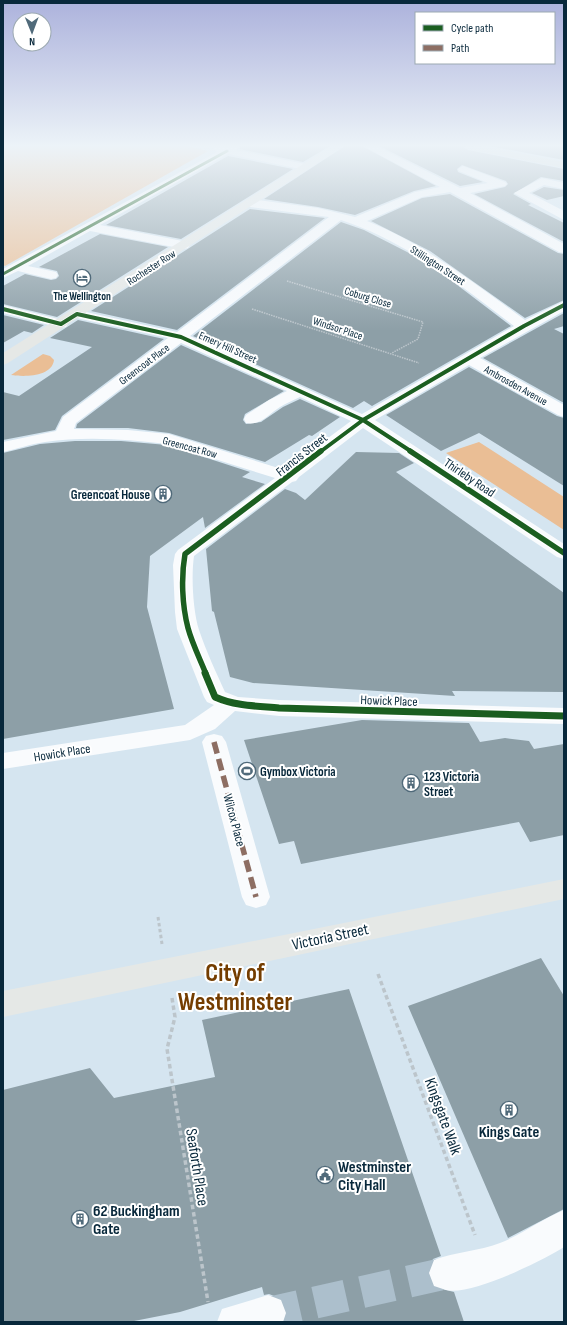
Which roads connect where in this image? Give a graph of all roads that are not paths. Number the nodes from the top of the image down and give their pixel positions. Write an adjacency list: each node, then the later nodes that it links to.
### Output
1 (123, 208): 10 (street)
2 (242, 208): 11 (main road, Rochester Row)
3 (283, 208): 7 (street, Stillington Street)
4 (387, 208): 9 (street)
5 (488, 208): 12 (street)
6 (548, 208): 8 (street)
7 (338, 216): 9 (street, Stillington Street); 21 (street, Greencoat Place)
8 (564, 216)
9 (356, 221): 20 (street, Stillington Street)
10 (89, 227): 11 (street); 13 (street)
11 (184, 245): 18 (main road, Rochester Row)
12 (564, 249)
13 (16, 267): 14 (street); 15 (street)
14 (3, 274)
15 (51, 275)
16 (564, 305): 20 (street, Francis Street)
17 (3, 309): 19 (street)
18 (77, 314): 19 (main road, Rochester Row); 21 (street, Emery Hill Street)
19 (61, 324): 22 (main road, Rochester Row)
20 (524, 326): 23 (street, Francis Street)
21 (180, 336): 24 (street, Emery Hill Street); 28 (street, Greencoat Place)
22 (5, 357)
23 (468, 358): 25 (street, Ambrosden Avenue); 27 (street, Francis Street)
24 (301, 391): 26 (street); 27 (street, Emery Hill Street)
25 (564, 412)
26 (252, 420)
27 (363, 420): 30 (street, Francis Street); 31 (street, Thirleby Road)
28 (63, 435): 29 (street); 30 (street, Greencoat Row)
29 (3, 447)
30 (290, 477): 32 (street, Francis Street)
31 (564, 553)
32 (222, 700): 33 (street, Howick Place); 35 (street, Howick Place)
33 (564, 716)
34 (214, 742): 37 (street, Wilcox Place)
35 (3, 761)
36 (564, 889): 38 (main road, Victoria Street)
37 (256, 897)
38 (3, 1004)
39 (564, 1227): 40 (street)
40 (447, 1273)

